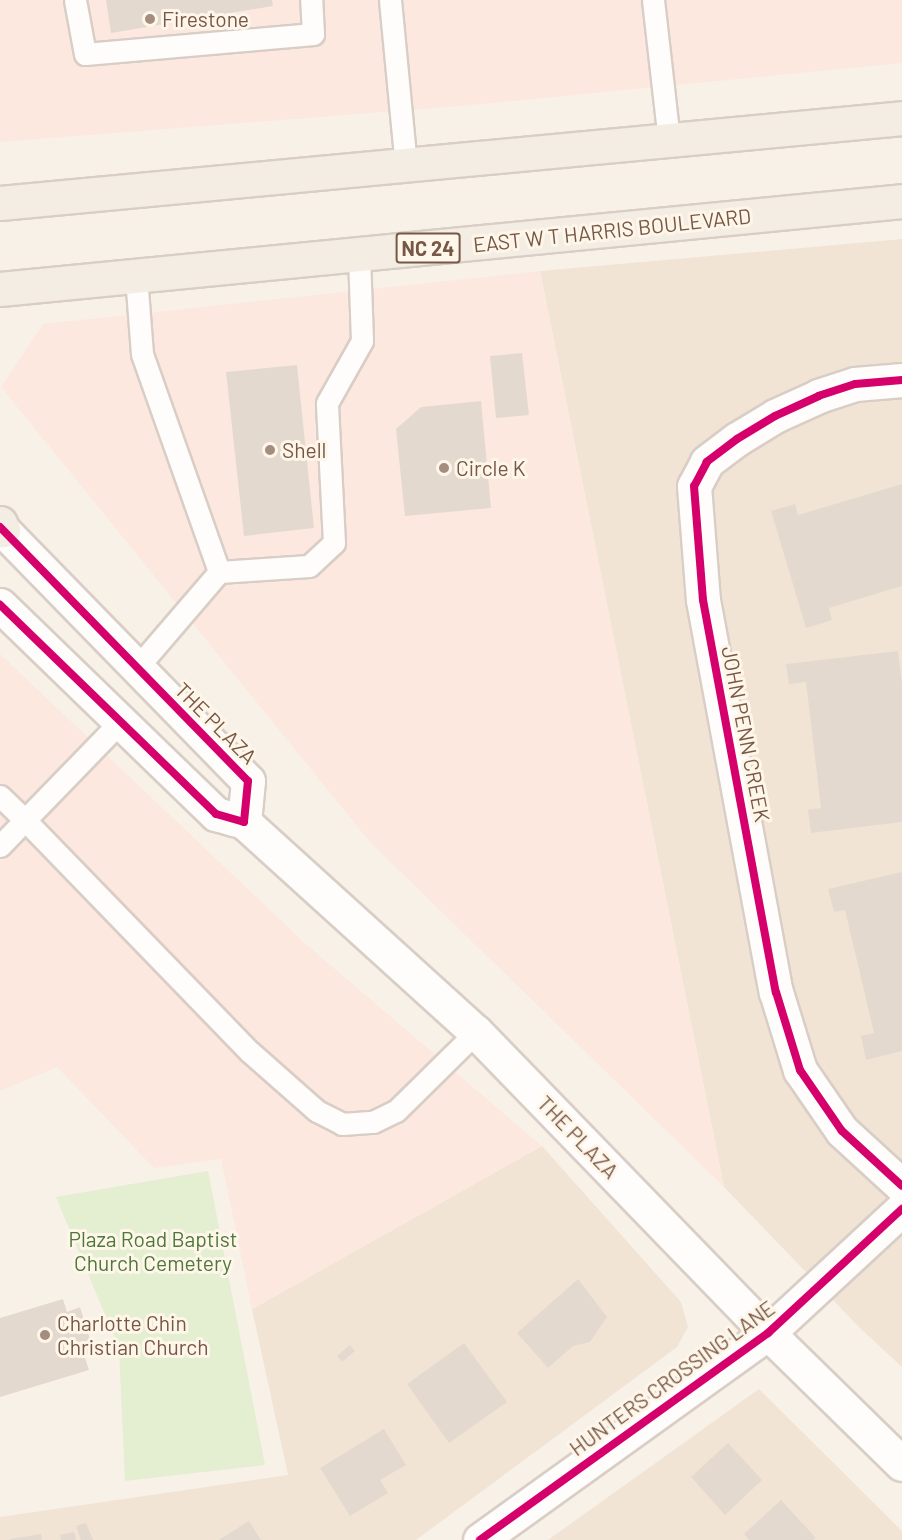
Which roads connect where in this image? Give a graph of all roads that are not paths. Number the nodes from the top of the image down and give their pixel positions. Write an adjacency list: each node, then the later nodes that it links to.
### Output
1 (75, 0): 2 (lane)
2 (311, 0)
3 (390, 0): 7 (lane)
4 (653, 0): 6 (lane)
5 (902, 118): 6 (main road)
6 (669, 140): 7 (main road)
7 (406, 165): 9 (main road)
8 (902, 201): 10 (main road, EAST W T HARRIS BOULEVARD / NC 24)
9 (0, 203)
10 (359, 255): 11 (main road, EAST W T HARRIS BOULEVARD / NC 24); 15 (lane)
11 (136, 276): 12 (main road, EAST W T HARRIS BOULEVARD / NC 24); 15 (lane)
12 (0, 289)
13 (902, 380): 24 (main road, JOHN PENN CREEK)
14 (1, 527): 17 (main road, THE PLAZA)
15 (219, 572): 17 (lane)
16 (0, 604): 18 (main road, THE PLAZA)
17 (136, 669): 21 (main road, THE PLAZA)
18 (120, 722): 20 (lane); 21 (main road, THE PLAZA)
19 (0, 796): 20 (lane)
20 (25, 820): 22 (lane); 23 (lane)
21 (244, 822): 23 (main road, THE PLAZA)
22 (0, 846)
23 (476, 1032): 26 (main road, THE PLAZA)
24 (902, 1186)
25 (902, 1209): 26 (main road, HUNTERS CROSSING LANE)
26 (768, 1333): 27 (main road, THE PLAZA); 28 (main road, HUNTERS CROSSING LANE)
27 (902, 1464)
28 (480, 1540)

